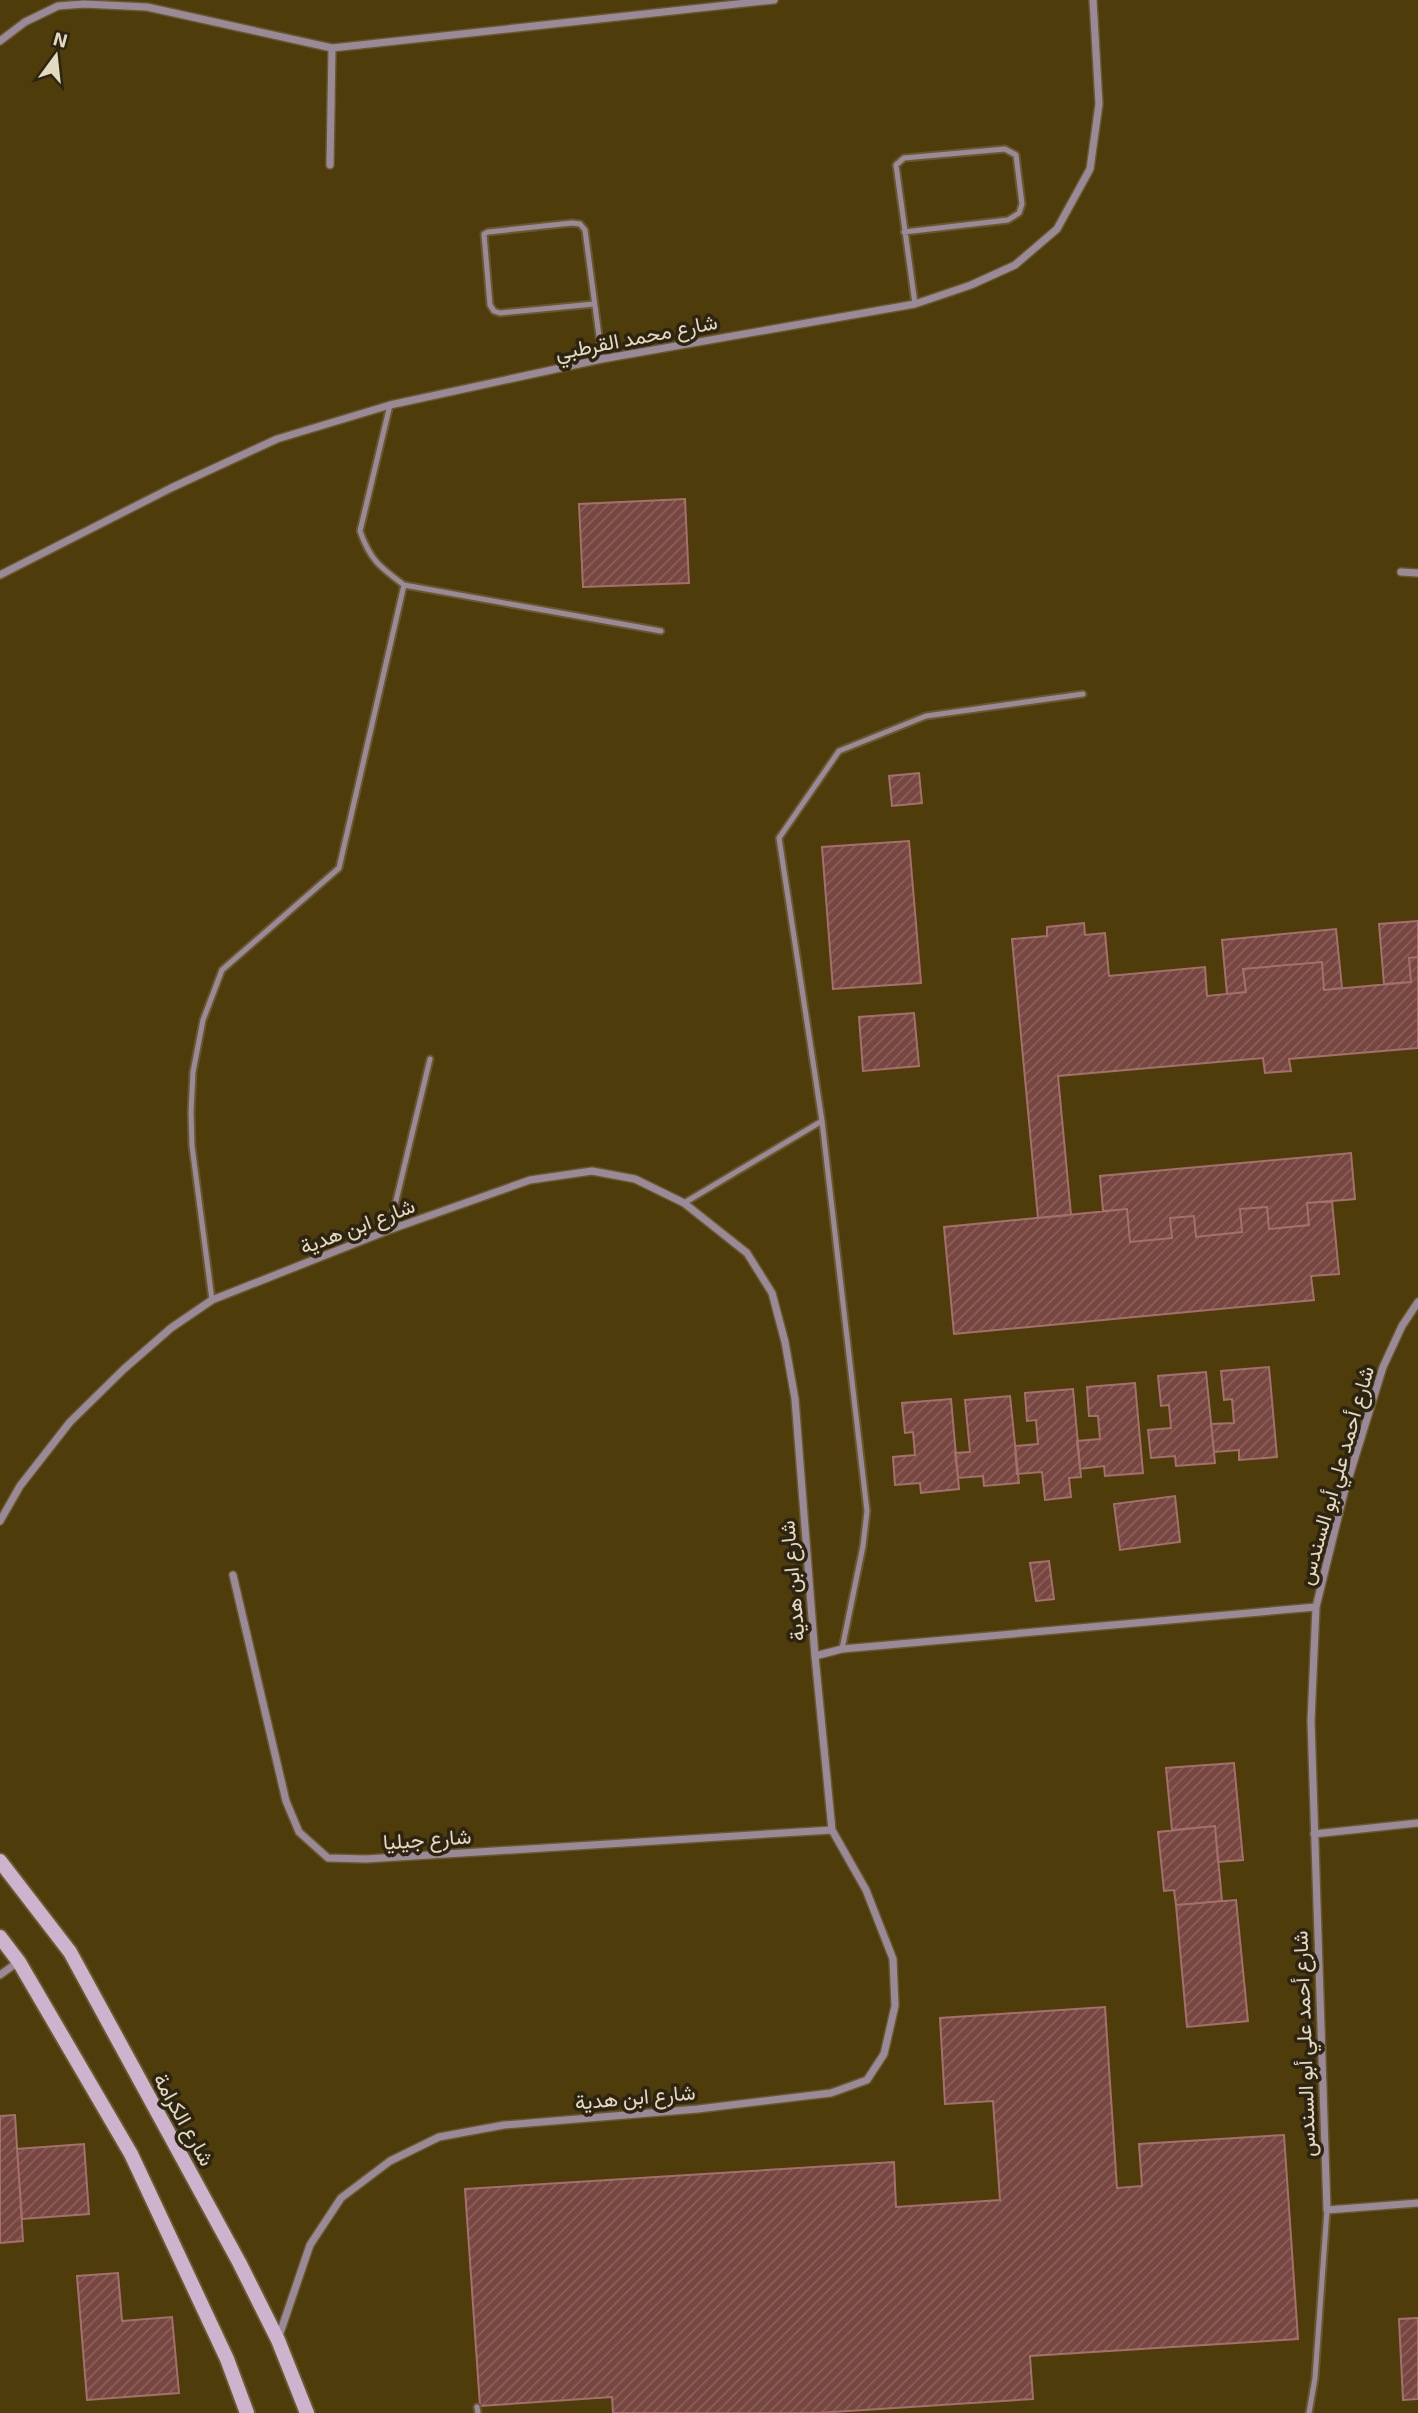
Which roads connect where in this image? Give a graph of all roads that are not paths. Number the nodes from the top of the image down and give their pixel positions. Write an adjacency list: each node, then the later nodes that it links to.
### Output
1 (774, 0): 4 (street)
2 (1093, 0): 8 (street, شارع محمد القرطبي)
3 (0, 41): 4 (street)
4 (332, 48): 5 (street)
5 (330, 165)
6 (904, 232): 6 (lane); 8 (lane)
7 (594, 304): 7 (lane); 9 (lane)
8 (915, 304): 9 (street, شارع محمد القرطبي)
9 (601, 359): 10 (street, شارع محمد القرطبي)
10 (390, 404): 13 (street, شارع محمد القرطبي); 14 (lane)
11 (1401, 572): 12 (street)
12 (1418, 573)
13 (0, 575)
14 (404, 584): 15 (lane); 21 (lane)
15 (661, 631)
16 (1083, 694): 18 (lane)
17 (430, 1059): 20 (lane)
18 (822, 1121): 19 (lane); 26 (lane)
19 (684, 1203): 20 (street, شارع ابن هدية); 27 (street, شارع ابن هدية)
20 (389, 1230): 21 (street, شارع ابن هدية)
21 (212, 1300): 23 (street, شارع ابن هدية)
22 (1418, 1302): 25 (street, شارع أحمد علي أبو السندس)
23 (0, 1521)
24 (233, 1574): 29 (street, شارع جيليا)
25 (1315, 1607): 26 (street); 30 (street, شارع أحمد علي أبو السندس)
26 (842, 1649): 27 (street)
27 (815, 1656): 29 (street, شارع ابن هدية)
28 (1418, 1823): 30 (street)
29 (832, 1830): 37 (street, شارع ابن هدية)
30 (1314, 1834): 36 (street, شارع أحمد علي أبو السندس)
31 (0, 1861): 37 (street, شارع الكرامة)
32 (0, 1937): 33 (street)
33 (19, 1962): 34 (street); 38 (street)
34 (0, 1975)
35 (1418, 2203): 36 (street)
36 (1327, 2210): 40 (lane, شارع أحمد علي أبو السندس)
37 (278, 2340): 39 (street, شارع الكرامة)
38 (247, 2413)
39 (307, 2413)
40 (1309, 2413)

